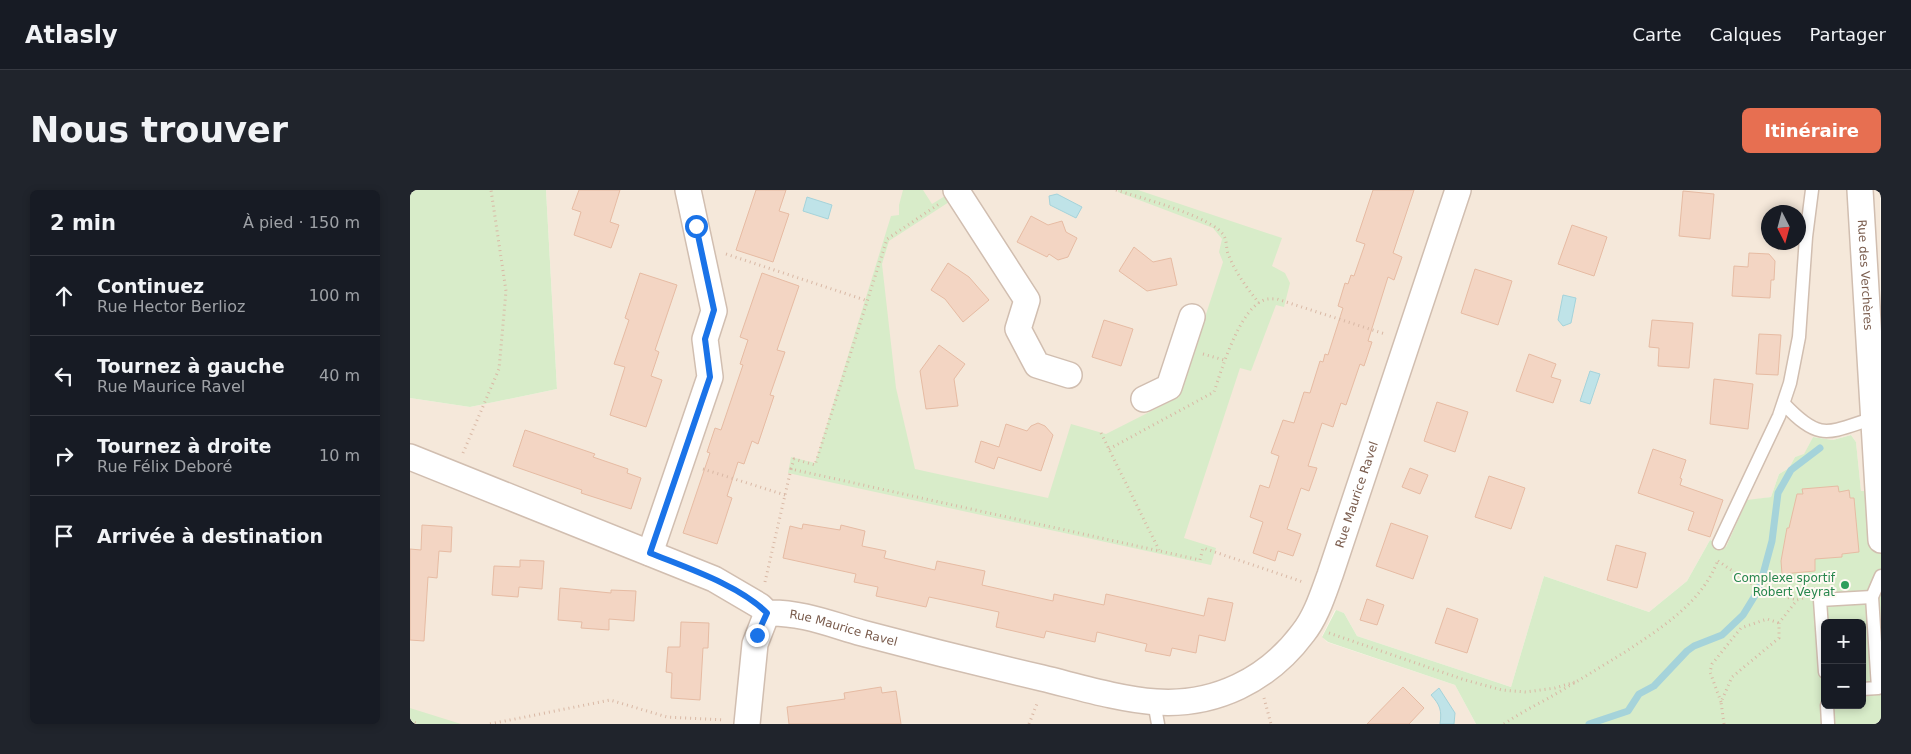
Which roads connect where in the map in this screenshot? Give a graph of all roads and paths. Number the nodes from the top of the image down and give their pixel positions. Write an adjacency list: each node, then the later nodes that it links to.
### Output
1 (491, 190): 22 (path)
2 (688, 190): 8 (street)
3 (957, 190): 9 (path); 13 (street)
4 (1116, 190): 10 (path)
5 (1458, 190): 12 (street, Rue Maurice Ravel)
6 (1812, 190): 15 (lane)
7 (1860, 190): 16 (street, Rue des Verchères)
8 (700, 246): 9 (path); 20 (street)
9 (868, 301): 21 (path)
10 (1259, 303): 12 (path); 18 (path)
11 (1192, 318): 14 (street)
12 (1407, 341): 30 (street, Rue Maurice Ravel)
13 (1069, 375)
14 (1144, 399)
15 (1784, 404): 16 (lane); 25 (lane)
16 (1874, 418): 24 (street, Rue des Verchères)
17 (1101, 433): 18 (path)
18 (1109, 449): 26 (path)
19 (410, 457): 22 (street, Rue Maurice Ravel)
20 (682, 462): 23 (path); 27 (street)
21 (791, 469): 23 (path); 26 (path)
22 (454, 474): 27 (street, Rue Maurice Ravel)
23 (785, 495): 34 (path)
24 (1881, 540)
25 (1719, 543): 28 (path)
26 (1160, 551): 30 (path)
27 (650, 553): 34 (street, Rue Maurice Ravel)
28 (1718, 561): 32 (path); 38 (path)
29 (1881, 576): 31 (lane)
30 (1325, 589): 43 (street, Rue Maurice Ravel)
31 (1872, 597): 33 (lane); 39 (lane)
32 (1797, 600): 33 (path); 35 (path)
33 (1820, 600): 37 (lane)
34 (763, 609): 43 (street, Rue Maurice Ravel); 45 (street)
35 (1779, 623): 41 (path); 41 (path)
36 (1325, 632): 38 (path)
37 (1824, 664)
38 (1580, 680): 49 (path)
39 (1866, 689)
40 (1263, 693): 48 (path)
41 (1721, 702): 50 (path)
42 (1827, 709): 51 (lane)
43 (1156, 713)
44 (410, 721): 46 (path)
45 (747, 723): 47 (path)
46 (419, 724)
47 (490, 724)
48 (1271, 724)
49 (1504, 724)
50 (1724, 724)
51 (1828, 724)

